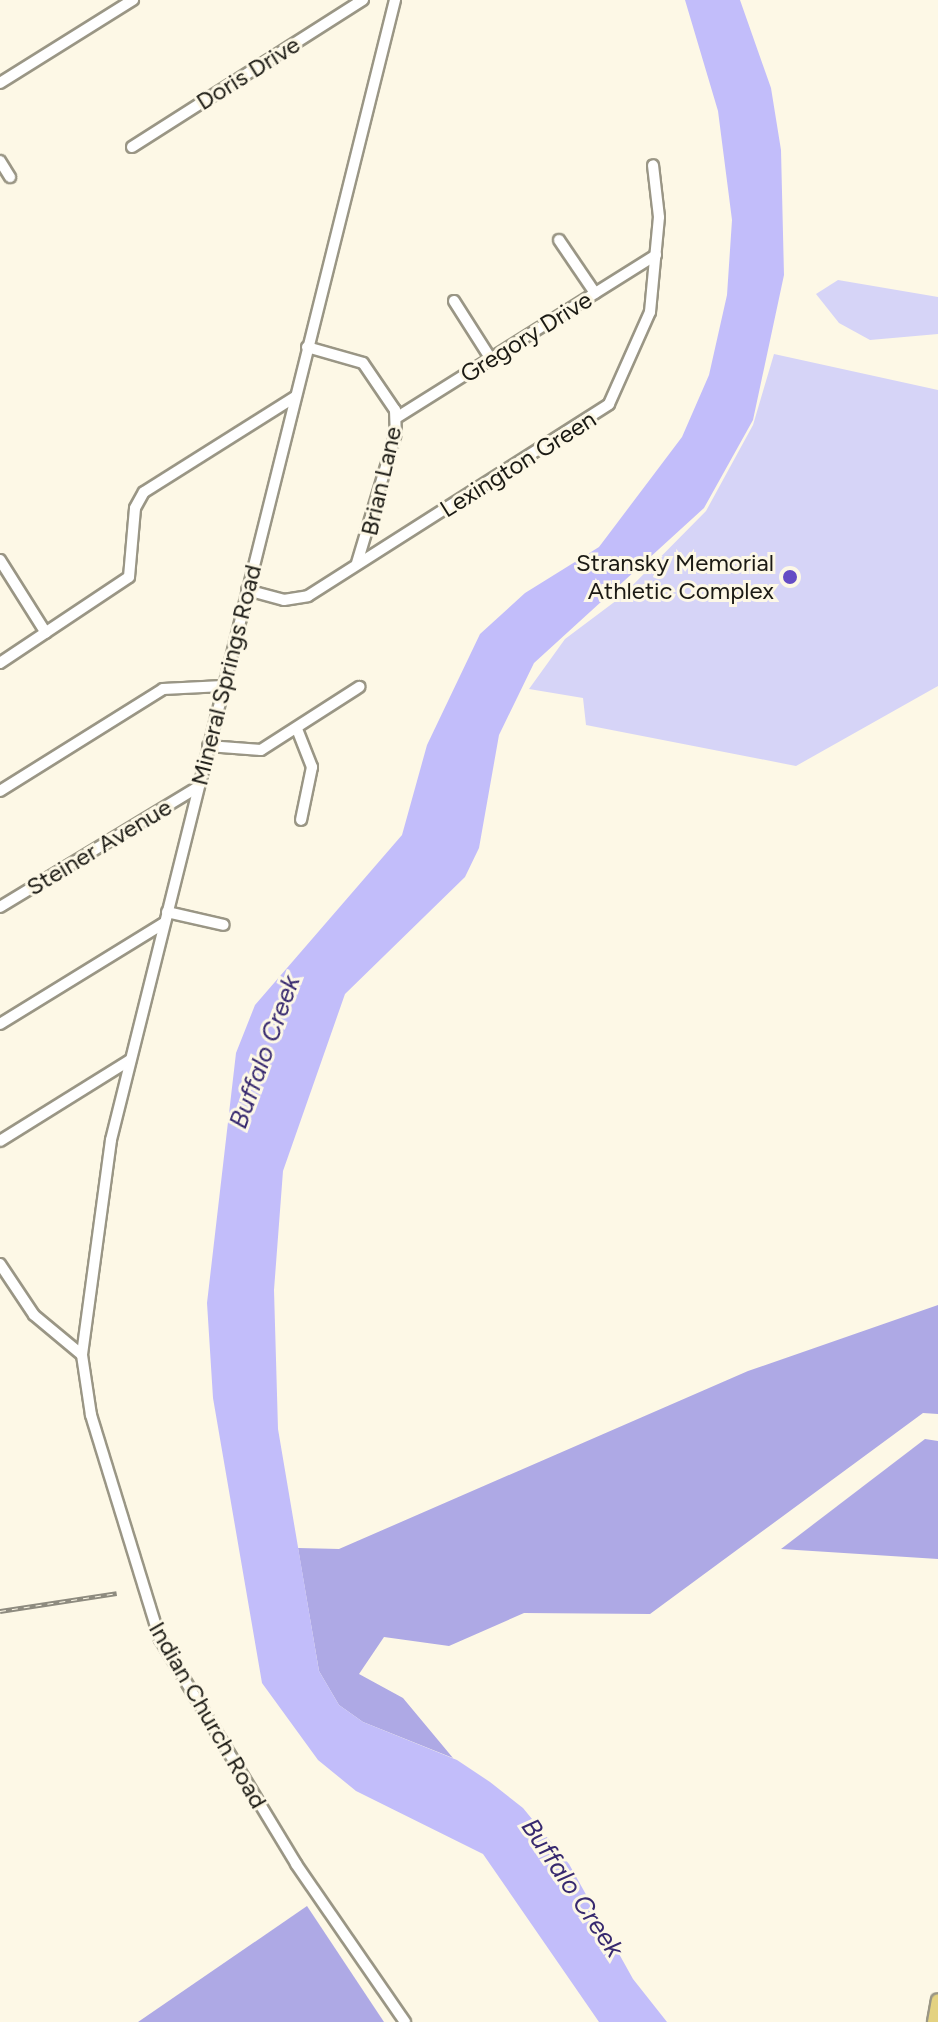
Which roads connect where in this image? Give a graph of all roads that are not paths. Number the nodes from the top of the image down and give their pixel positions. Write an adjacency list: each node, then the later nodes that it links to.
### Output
1 (133, 0): 4 (street)
2 (363, 0): 5 (street, Doris Drive)
3 (395, 0): 13 (street, Mineral Springs Road)
4 (0, 83)
5 (132, 147)
6 (0, 161): 8 (street)
7 (653, 165): 10 (street, Lexington Green)
8 (10, 177)
9 (559, 240): 11 (street)
10 (656, 255): 11 (street, Gregory Drive); 18 (street, Lexington Green)
11 (595, 293): 14 (street, Gregory Drive)
12 (454, 301): 14 (street)
13 (307, 347): 15 (street, Mineral Springs Road); 16 (street, Brian Lane)
14 (491, 359): 16 (street, Gregory Drive)
15 (295, 397): 19 (street, Mineral Springs Road); 20 (street)
16 (396, 418): 18 (street, Brian Lane)
17 (0, 560): 20 (street)
18 (353, 567): 19 (street, Lexington Green)
19 (247, 590): 22 (street, Mineral Springs Road)
20 (46, 633): 21 (street)
21 (0, 663)
22 (223, 686): 25 (street, Mineral Springs Road); 27 (street)
23 (359, 687): 24 (street)
24 (297, 729): 25 (street); 28 (street)
25 (208, 746): 26 (street, Mineral Springs Road)
26 (198, 787): 29 (street, Steiner Avenue); 30 (street, Mineral Springs Road)
27 (0, 791)
28 (301, 820)
29 (0, 907)
30 (166, 917): 31 (street); 32 (street); 33 (street, Mineral Springs Road)
31 (224, 925)
32 (0, 1024)
33 (130, 1060): 34 (street); 36 (street, Mineral Springs Road)
34 (0, 1141)
35 (0, 1264): 36 (street)
36 (82, 1355): 38 (street, Indian Church Road)
37 (938, 2000): 39 (main road)
38 (405, 2022)
39 (934, 2022)

